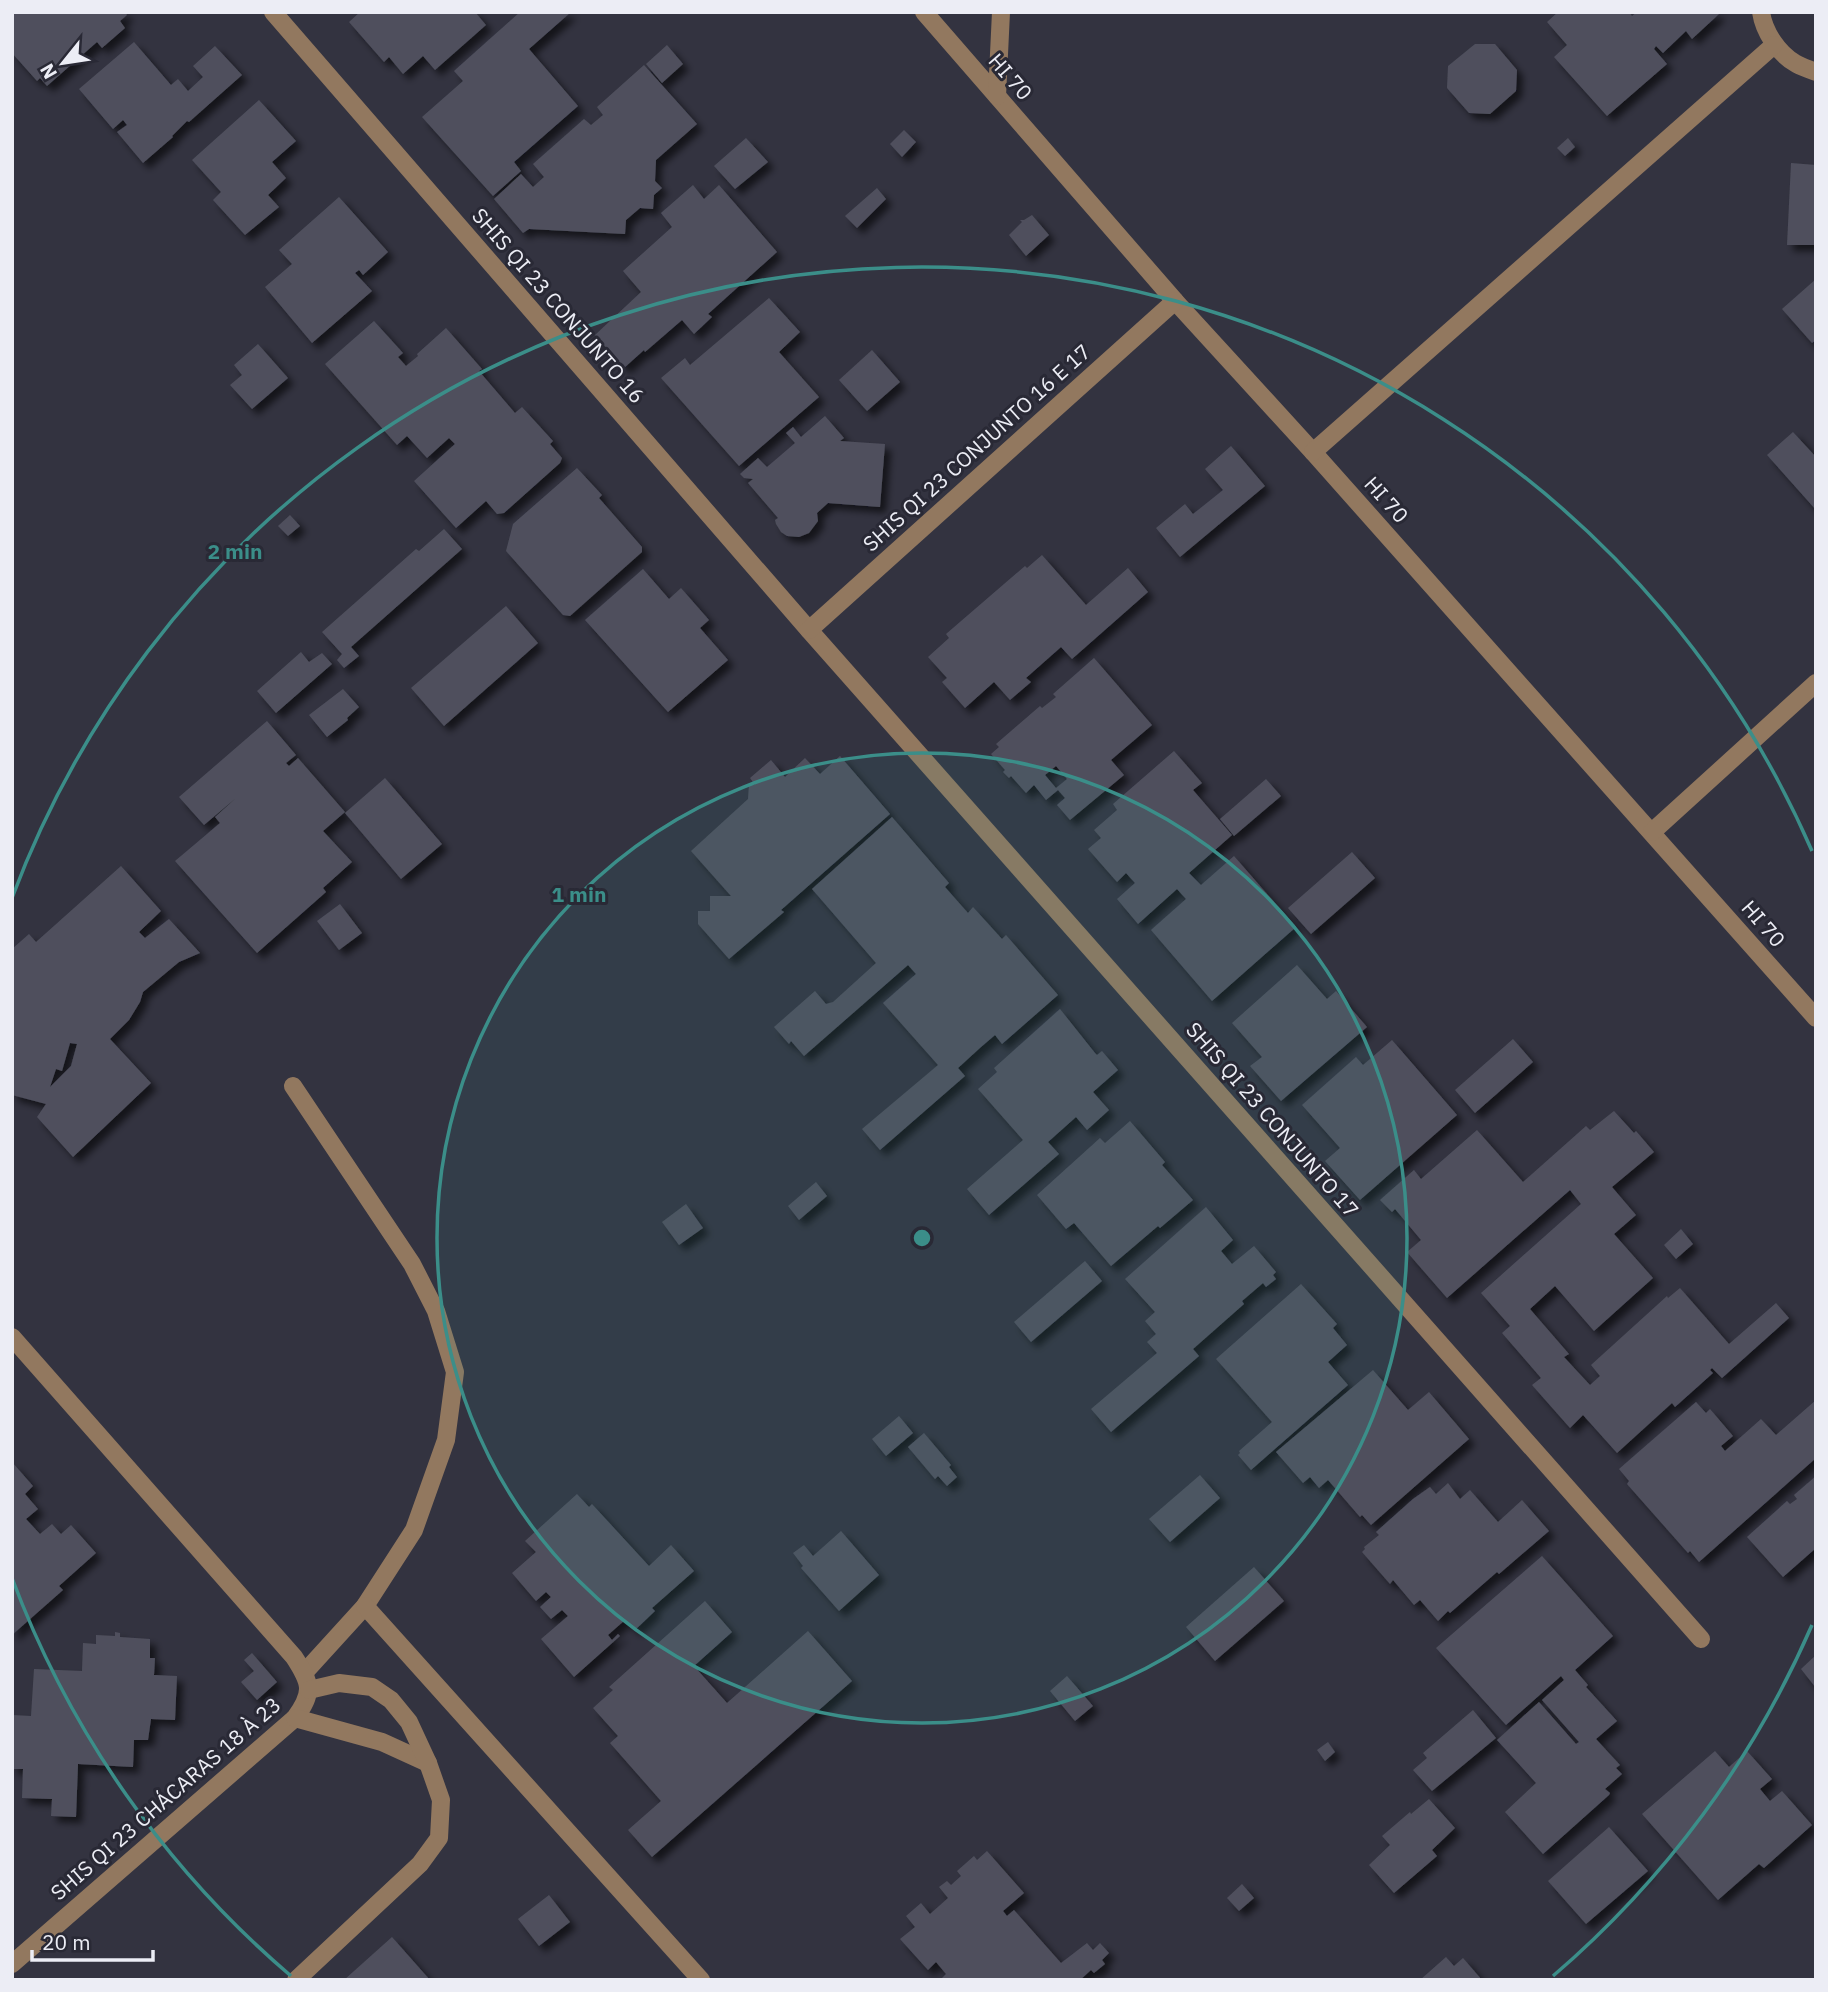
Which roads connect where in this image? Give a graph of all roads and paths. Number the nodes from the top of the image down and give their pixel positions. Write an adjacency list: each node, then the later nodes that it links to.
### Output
1 (273, 12): 10 (street, SHIS QI 23 CONJUNTO 16)
2 (924, 12): 7 (street, HI 70)
3 (1001, 12): 7 (street)
4 (1761, 12): 5 (street)
5 (1774, 45): 6 (street); 9 (street)
6 (1816, 72)
7 (997, 96): 8 (street, HI 70)
8 (1175, 301): 9 (street, HI 70); 10 (street, SHIS QI 23 CONJUNTO 16 E 17)
9 (1313, 452): 12 (street, HI 70)
10 (809, 630): 17 (street, SHIS QI 23 CONJUNTO 17)
11 (1816, 683): 12 (street)
12 (1652, 832): 13 (street, HI 70)
13 (1816, 1018)
14 (293, 1086): 16 (street, SHIS QI 23 CHÁCARAS 18 À 23)
15 (12, 1337): 18 (street)
16 (365, 1606): 18 (street, SHIS QI 23 CHÁCARAS 18 À 23); 23 (street)
17 (1701, 1639)
18 (306, 1681): 19 (street, SHIS QI 23 CHÁCARAS 18 À 23); 20 (street)
19 (295, 1718): 20 (street); 21 (street, SHIS QI 23 CHÁCARAS 18 À 23)
20 (428, 1763): 22 (street)
21 (12, 1964)
22 (296, 1980)
23 (701, 1980)

